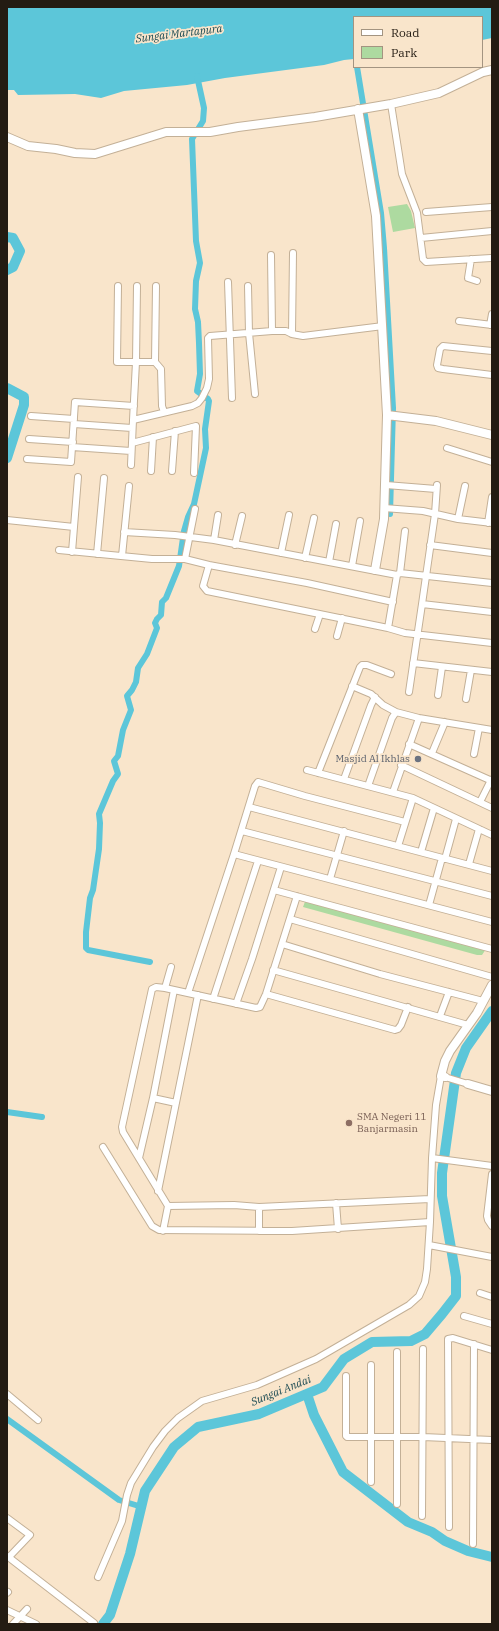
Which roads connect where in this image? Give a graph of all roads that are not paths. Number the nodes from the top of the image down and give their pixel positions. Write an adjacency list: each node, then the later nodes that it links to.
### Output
1 (492, 70): 2 (street)
2 (390, 104): 3 (street); 8 (street)
3 (362, 109): 4 (street); 22 (street)
4 (7, 138)
5 (492, 207): 6 (street)
6 (426, 212)
7 (492, 231): 8 (street)
8 (421, 238): 12 (street)
9 (293, 253): 26 (street)
10 (271, 256): 23 (street)
11 (491, 258): 12 (street)
12 (471, 259): 13 (street)
13 (477, 281)
14 (228, 282): 25 (street)
15 (118, 286): 28 (street)
16 (136, 286): 28 (street)
17 (156, 286): 29 (street)
18 (248, 286): 24 (street)
19 (492, 314): 21 (street)
20 (459, 321): 21 (street)
21 (491, 325)
22 (382, 326): 26 (street); 35 (street)
23 (272, 331): 24 (street); 26 (street)
24 (249, 333): 25 (street); 31 (street)
25 (230, 334): 32 (street); 34 (street)
26 (292, 334)
27 (492, 351): 30 (street)
28 (136, 362): 29 (street); 33 (street)
29 (155, 362): 34 (street)
30 (492, 375)
31 (255, 394)
32 (232, 398)
33 (134, 406): 37 (street); 38 (street)
34 (164, 412): 37 (street)
35 (388, 415): 41 (street); 56 (street)
36 (30, 416): 38 (street)
37 (133, 420): 39 (street)
38 (74, 421): 39 (street); 45 (street)
39 (132, 428): 44 (street)
40 (175, 431): 42 (street); 52 (street); 53 (street)
41 (492, 435)
42 (153, 437): 44 (street); 51 (street)
43 (29, 439): 45 (street)
44 (132, 443): 47 (street)
45 (72, 444): 47 (street); 48 (street)
46 (447, 448): 49 (street)
47 (131, 451): 50 (street)
48 (27, 460)
49 (492, 462)
50 (131, 465)
51 (151, 471)
52 (172, 471)
53 (194, 473)
54 (78, 476): 72 (street)
55 (104, 478): 83 (street)
56 (386, 485): 60 (street); 62 (street)
57 (129, 486): 73 (street)
58 (465, 486): 67 (street)
59 (492, 496): 70 (street)
60 (384, 508): 62 (street); 90 (street)
61 (195, 509): 75 (street)
62 (435, 514): 67 (street); 78 (street)
63 (218, 515): 76 (street)
64 (288, 515): 81 (street)
65 (242, 516): 77 (street)
66 (314, 518): 85 (street)
67 (458, 519): 70 (street)
68 (7, 520): 72 (street)
69 (360, 521): 89 (street)
70 (490, 523)
71 (336, 524): 87 (street)
72 (74, 527): 80 (street)
73 (124, 532): 75 (street); 84 (street)
74 (406, 532): 91 (street)
75 (187, 536): 76 (street); 86 (street)
76 (214, 540): 77 (street)
77 (235, 545): 81 (street)
78 (430, 545): 82 (street); 92 (street)
79 (58, 550): 80 (street)
80 (72, 552): 83 (street)
81 (281, 553): 85 (street)
82 (492, 553)
83 (97, 554): 84 (street)
84 (122, 556): 86 (street)
85 (305, 558): 87 (street)
86 (183, 559): 88 (street)
87 (329, 562): 89 (street)
88 (209, 565): 94 (street); 97 (street)
89 (352, 566): 90 (street)
90 (375, 570): 91 (street)
91 (399, 574): 92 (street); 94 (street)
92 (426, 576): 93 (street); 95 (street)
93 (492, 583)
94 (393, 602): 99 (street)
95 (422, 604): 96 (street); 101 (street)
96 (492, 612)
97 (320, 614): 98 (street); 100 (street)
98 (342, 618): 99 (street); 102 (street)
99 (388, 628): 101 (street)
100 (315, 629)
101 (417, 633): 103 (street); 104 (street)
102 (337, 636)
103 (492, 643)
104 (413, 663): 105 (street); 110 (street)
105 (442, 667): 106 (street); 111 (street)
106 (471, 670): 107 (street); 113 (street)
107 (492, 672)
108 (391, 674): 109 (street)
109 (352, 686): 112 (street); 124 (street)
110 (408, 692)
111 (438, 695)
112 (375, 697): 114 (street); 125 (street)
113 (466, 699)
114 (396, 712): 115 (street); 127 (street)
115 (419, 718): 116 (street); 119 (street)
116 (445, 722): 117 (street); 120 (street)
117 (479, 728): 118 (street); 121 (street)
118 (492, 730)
119 (409, 744): 120 (street); 122 (street)
120 (432, 753): 126 (street)
121 (474, 754)
122 (401, 765): 128 (street); 130 (street)
123 (307, 770): 124 (street)
124 (318, 773): 125 (street)
125 (344, 780): 127 (street)
126 (492, 780): 130 (street)
127 (368, 786): 128 (street)
128 (392, 792): 129 (street)
129 (413, 798): 132 (street); 135 (street)
130 (480, 802): 133 (street)
131 (249, 807): 135 (street); 137 (street); 138 (street)
132 (434, 808): 134 (street); 141 (street)
133 (492, 808)
134 (456, 819): 136 (street); 144 (street)
135 (405, 822): 140 (street)
136 (479, 829): 139 (street); 146 (street)
137 (242, 831): 142 (street); 143 (street)
138 (344, 831): 140 (street); 143 (street)
139 (492, 835)
140 (398, 846): 141 (street)
141 (421, 852): 144 (street)
142 (234, 854): 145 (street); 166 (street)
143 (337, 855): 149 (street); 150 (street)
144 (444, 858): 146 (street); 150 (street)
145 (258, 861): 147 (street); 169 (street)
146 (469, 864): 148 (street)
147 (280, 867): 149 (street); 151 (street)
148 (492, 870)
149 (330, 879): 154 (street)
150 (436, 881): 153 (street); 154 (street)
151 (274, 890): 152 (street); 171 (street)
152 (296, 896): 155 (street); 158 (street)
153 (492, 896)
154 (429, 905): 156 (street)
155 (290, 919): 157 (street); 161 (street)
156 (492, 922)
157 (282, 944): 160 (street); 165 (street)
158 (492, 949)
159 (171, 967): 163 (street)
160 (273, 970): 167 (street); 172 (street)
161 (492, 977)
162 (492, 985): 170 (street)
163 (165, 988): 164 (street); 181 (street)
164 (174, 990): 166 (street); 178 (street)
165 (449, 992): 170 (street); 173 (street)
166 (188, 993): 168 (street)
167 (266, 994): 171 (street); 172 (street)
168 (198, 995): 169 (street); 179 (street)
169 (213, 998): 171 (street)
170 (483, 1001): 174 (street)
171 (236, 1004)
172 (408, 1007): 173 (street)
173 (440, 1016): 174 (street)
174 (468, 1025): 175 (street)
175 (443, 1076): 176 (street); 182 (street)
176 (468, 1084): 177 (street)
177 (492, 1091)
178 (154, 1098): 179 (street); 181 (street)
179 (176, 1103): 185 (street)
180 (102, 1146): 193 (street)
181 (139, 1158): 185 (street)
182 (432, 1158): 183 (street); 186 (street)
183 (492, 1166)
184 (492, 1174): 191 (street)
185 (158, 1191): 188 (street)
186 (430, 1199): 187 (street); 190 (street)
187 (336, 1204): 189 (street); 192 (street)
188 (168, 1206): 189 (street); 193 (street)
189 (259, 1207): 194 (street)
190 (430, 1222): 192 (street); 195 (street)
191 (492, 1226)
192 (338, 1229): 194 (street)
193 (163, 1231): 194 (street)
194 (259, 1231)
195 (429, 1245): 196 (street); 222 (street)
196 (492, 1256)
197 (480, 1294): 198 (street)
198 (492, 1297)
199 (464, 1316): 200 (street)
200 (492, 1324)
201 (474, 1344): 203 (street); 212 (street); 213 (street)
202 (423, 1349): 211 (street)
203 (492, 1350)
204 (397, 1352): 210 (street)
205 (371, 1365): 209 (street)
206 (346, 1376): 209 (street)
207 (7, 1394): 208 (street)
208 (38, 1420)
209 (371, 1437): 210 (street); 215 (street)
210 (398, 1437): 211 (street); 216 (street)
211 (423, 1437): 212 (street); 217 (street)
212 (448, 1438): 213 (street); 219 (street)
213 (473, 1439): 214 (street); 220 (street)
214 (492, 1440)
215 (371, 1482)
216 (397, 1504)
217 (422, 1516)
218 (8, 1521): 221 (street)
219 (449, 1527)
220 (473, 1544)
221 (8, 1557): 225 (street)
222 (98, 1576)
223 (27, 1609): 226 (street)
224 (7, 1610): 227 (street)
225 (94, 1623)
226 (13, 1624)
227 (36, 1624)

